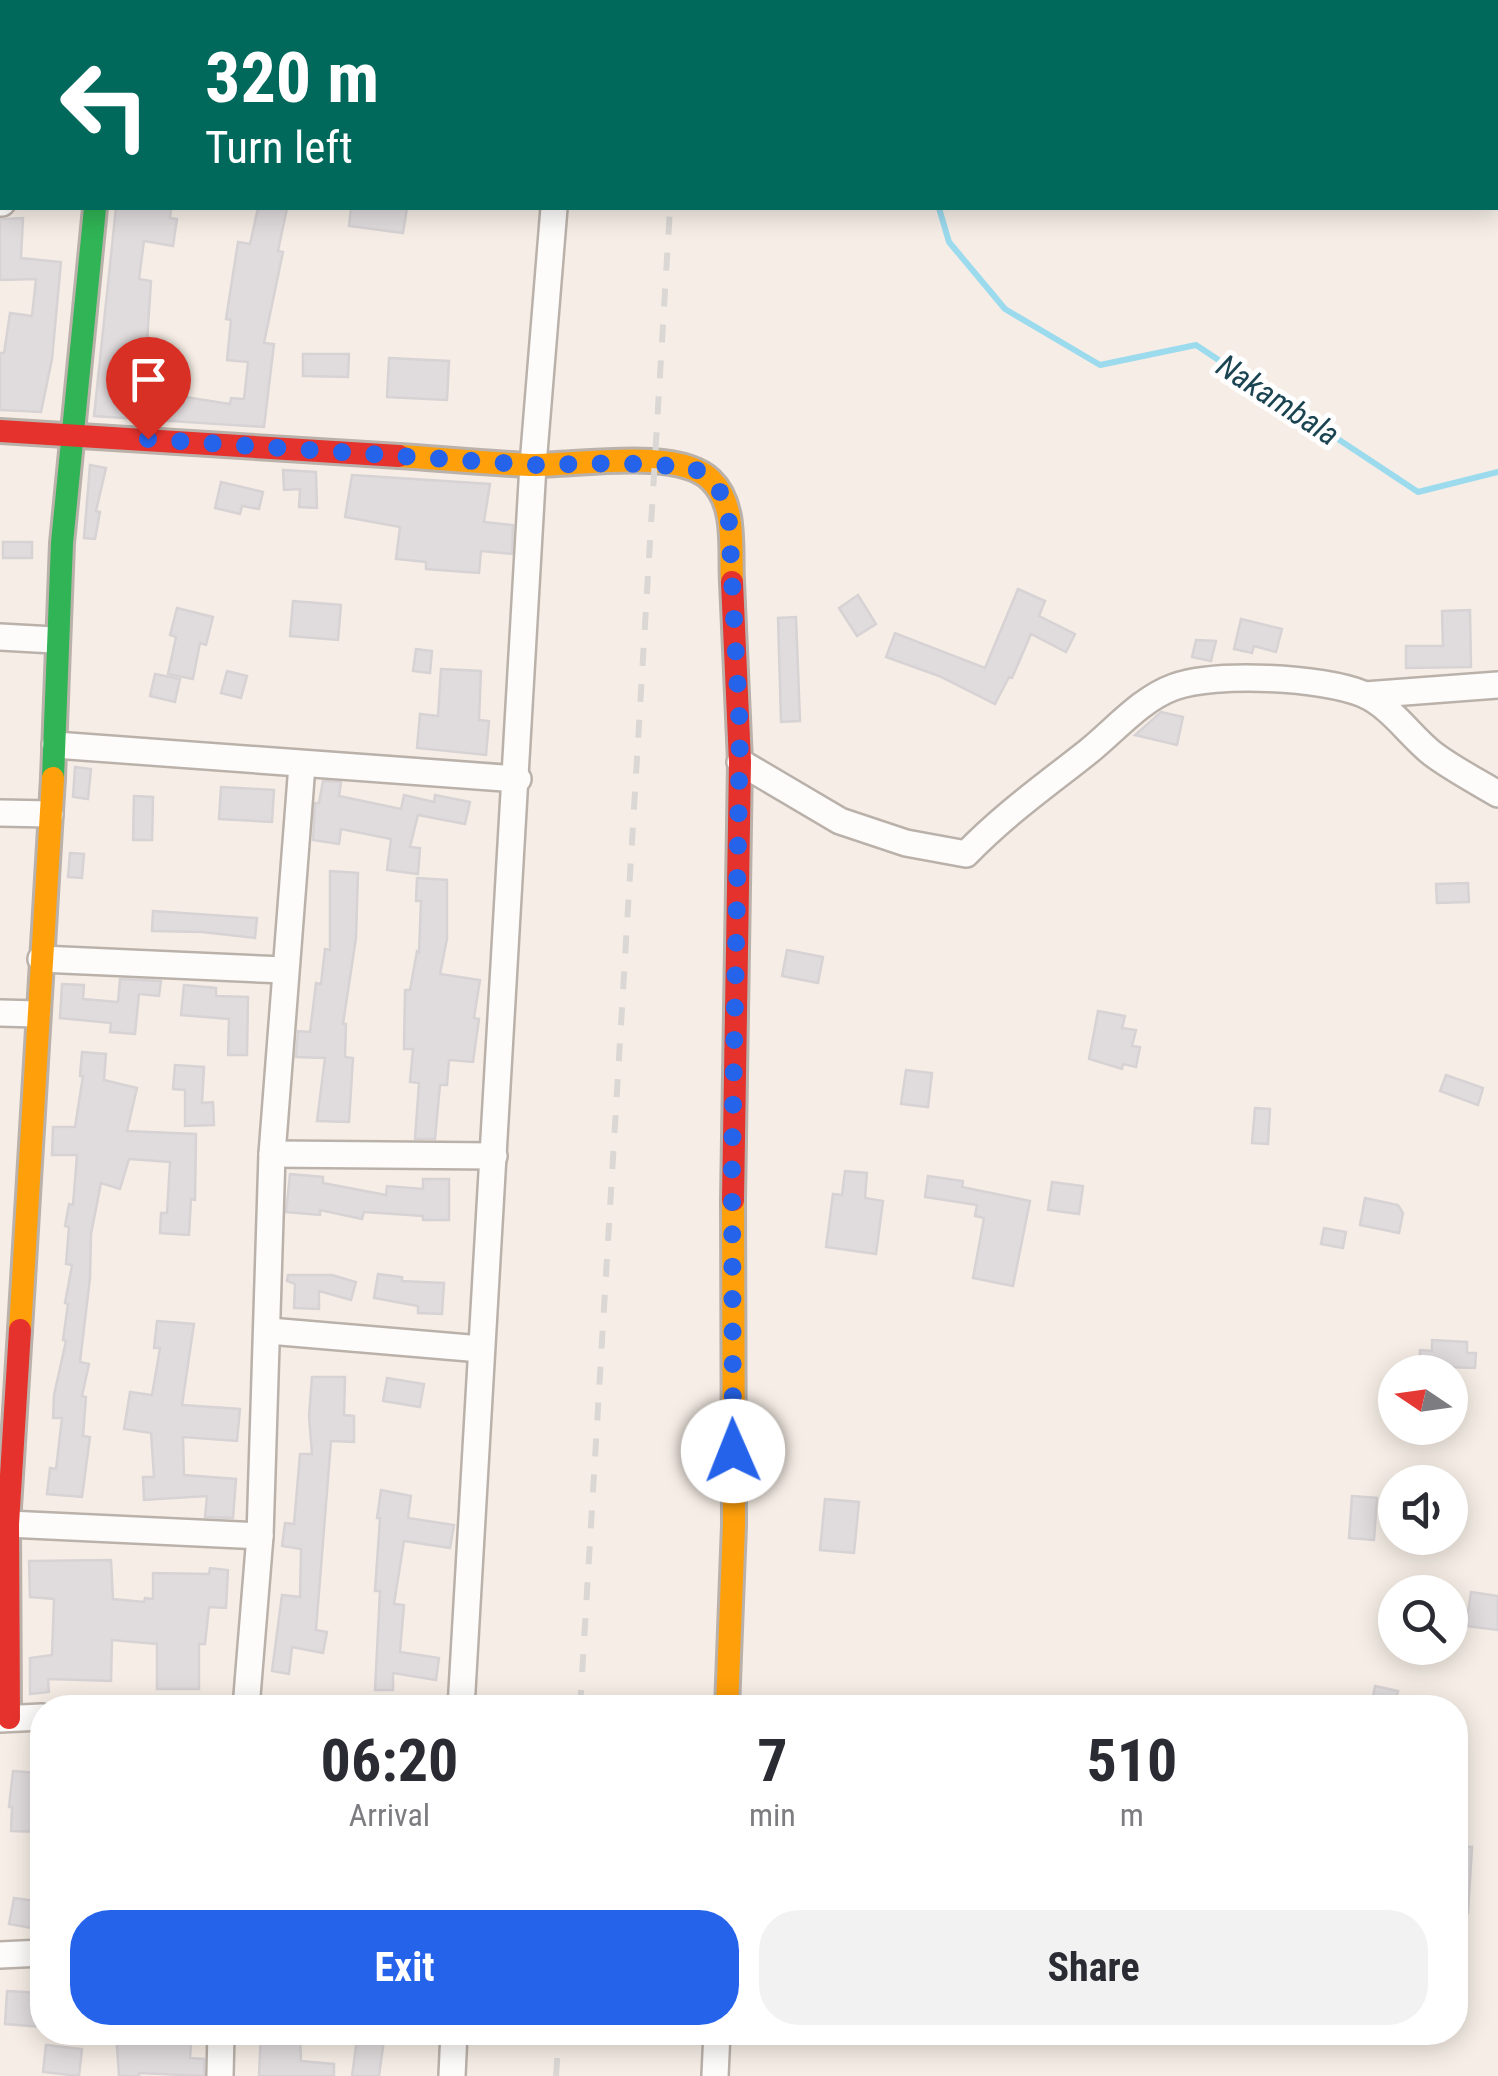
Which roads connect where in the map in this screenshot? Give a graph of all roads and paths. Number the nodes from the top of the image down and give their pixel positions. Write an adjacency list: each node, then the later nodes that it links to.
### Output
1 (95, 210): 4 (street)
2 (554, 210): 5 (street)
3 (0, 431): 4 (street)
4 (71, 434): 5 (street); 7 (street)
5 (534, 465): 11 (street); 13 (street)
6 (0, 636): 7 (street)
7 (54, 640): 10 (street)
8 (1498, 686): 9 (street)
9 (1365, 694): 11 (street); 14 (street)
10 (55, 745): 12 (street); 16 (street)
11 (740, 762): 30 (street)
12 (302, 765): 13 (street); 18 (street)
13 (518, 779): 22 (street)
14 (1498, 794)
15 (0, 813): 16 (street)
16 (50, 814): 17 (street)
17 (42, 959): 18 (street); 20 (street)
18 (284, 970): 21 (street)
19 (0, 1013): 20 (street)
20 (38, 1014): 23 (street)
21 (272, 1154): 22 (street); 24 (street)
22 (494, 1156): 25 (street)
23 (11, 1242): 26 (street)
24 (269, 1331): 25 (street); 27 (street)
25 (481, 1349): 29 (street)
26 (8, 1524): 27 (street); 32 (street)
27 (260, 1536): 28 (street)
28 (247, 1695)
29 (462, 1695)
30 (727, 1695)
31 (30, 1717): 32 (street)
32 (4, 1718)
33 (30, 1953): 34 (street)
34 (0, 1954)
35 (221, 2045): 38 (street)
36 (453, 2045): 39 (street)
37 (717, 2045): 40 (street)
38 (220, 2076)
39 (452, 2076)
40 (716, 2076)

